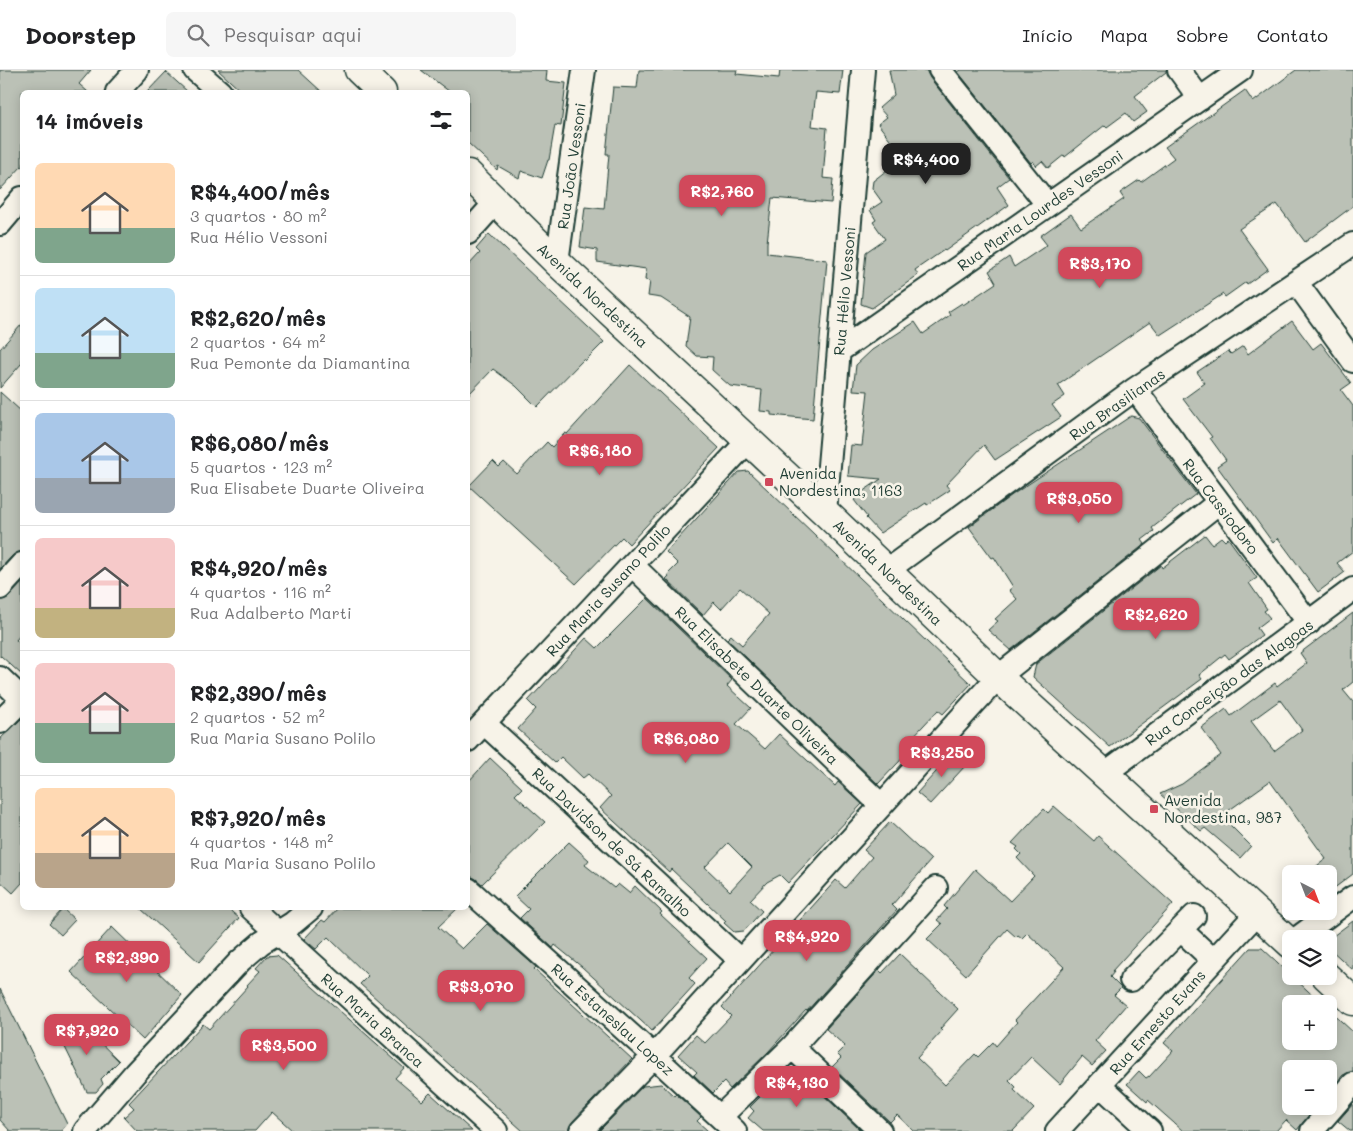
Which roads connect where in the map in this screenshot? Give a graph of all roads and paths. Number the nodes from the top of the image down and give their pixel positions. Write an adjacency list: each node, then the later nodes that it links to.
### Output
1 (137, 70): 9 (street)
2 (195, 70): 10 (street)
3 (359, 70): 11 (main road)
4 (584, 70): 20 (street, Rua João Vessoni)
5 (863, 70): 22 (street, Rua Hélio Vessoni)
6 (940, 70): 16 (street)
7 (1179, 70): 12 (street)
8 (1242, 70): 12 (street, Rua Maria Lourdes Vessoni)
9 (119, 90)
10 (218, 90)
11 (380, 90)
12 (1200, 99): 16 (street, Rua Maria Lourdes Vessoni)
13 (470, 176): 15 (main road, Avenida Nordestina)
14 (20, 200): 17 (street)
15 (496, 202): 18 (street); 20 (main road, Avenida Nordestina)
16 (1047, 204): 22 (street, Rua Maria Lourdes Vessoni)
17 (2, 216)
18 (470, 231)
19 (1353, 244): 21 (street, Rua Brasilianas)
20 (557, 262): 25 (main road, Avenida Nordestina)
21 (1296, 282): 23 (street); 24 (street, Rua Brasilianas)
22 (839, 351): 27 (street, Rua Hélio Vessoni)
23 (1353, 361)
24 (1135, 390): 26 (street, Rua Cassiodoro); 30 (street, Rua Brasilianas)
25 (749, 440): 27 (main road, Avenida Nordestina); 28 (street, Rua Maria Susano Polilo)
26 (1218, 503): 33 (street, Rua Cassiodoro); 34 (street)
27 (825, 512): 30 (main road, Avenida Nordestina)
28 (632, 565): 39 (street, Rua Maria Susano Polilo); 42 (street, Rua Elisabete Duarte Oliveira)
29 (20, 566): 31 (street)
30 (886, 571): 34 (main road, Avenida Nordestina)
31 (0, 588)
32 (1353, 589): 33 (street, Rua Conceição das Alagoas)
33 (1309, 622): 41 (street, Rua Conceição das Alagoas)
34 (998, 677): 41 (main road, Avenida Nordestina); 42 (street)
35 (0, 678): 36 (street)
36 (20, 697)
37 (20, 701): 38 (street)
38 (0, 722)
39 (484, 723): 40 (street, Rua Maria Susano Polilo); 52 (street, Rua Davidson de Sá Ramalho)
40 (470, 738)
41 (1104, 774): 48 (main road, Avenida Nordestina)
42 (881, 805): 52 (street)
43 (936, 888): 57 (street)
44 (470, 891): 58 (street, Rua Estaneslau Lopez)
45 (1353, 897): 49 (street)
46 (253, 910): 50 (street, Rua Maria Branca)
47 (309, 910): 50 (street)
48 (1256, 913): 51 (main road, Avenida Nordestina); 53 (street, Rua Ernesto Evans)
49 (1308, 930)
50 (278, 932): 62 (street, Rua Maria Branca); 63 (street)
51 (1282, 934)
52 (740, 960): 58 (street)
53 (1213, 960): 54 (street); 59 (street, Rua Ernesto Evans)
54 (1131, 980)
55 (1336, 985): 56 (main road)
56 (1353, 1001)
57 (792, 1047): 61 (street); 65 (street)
58 (654, 1056): 61 (street, Rua Estaneslau Lopez); 64 (street)
59 (1100, 1084): 66 (street, Rua Ernesto Evans); 67 (street)
60 (1353, 1084): 68 (street)
61 (728, 1124)
62 (482, 1127)
63 (85, 1131)
64 (581, 1131)
65 (880, 1131)
66 (1058, 1131)
67 (1150, 1131)
68 (1312, 1131)

